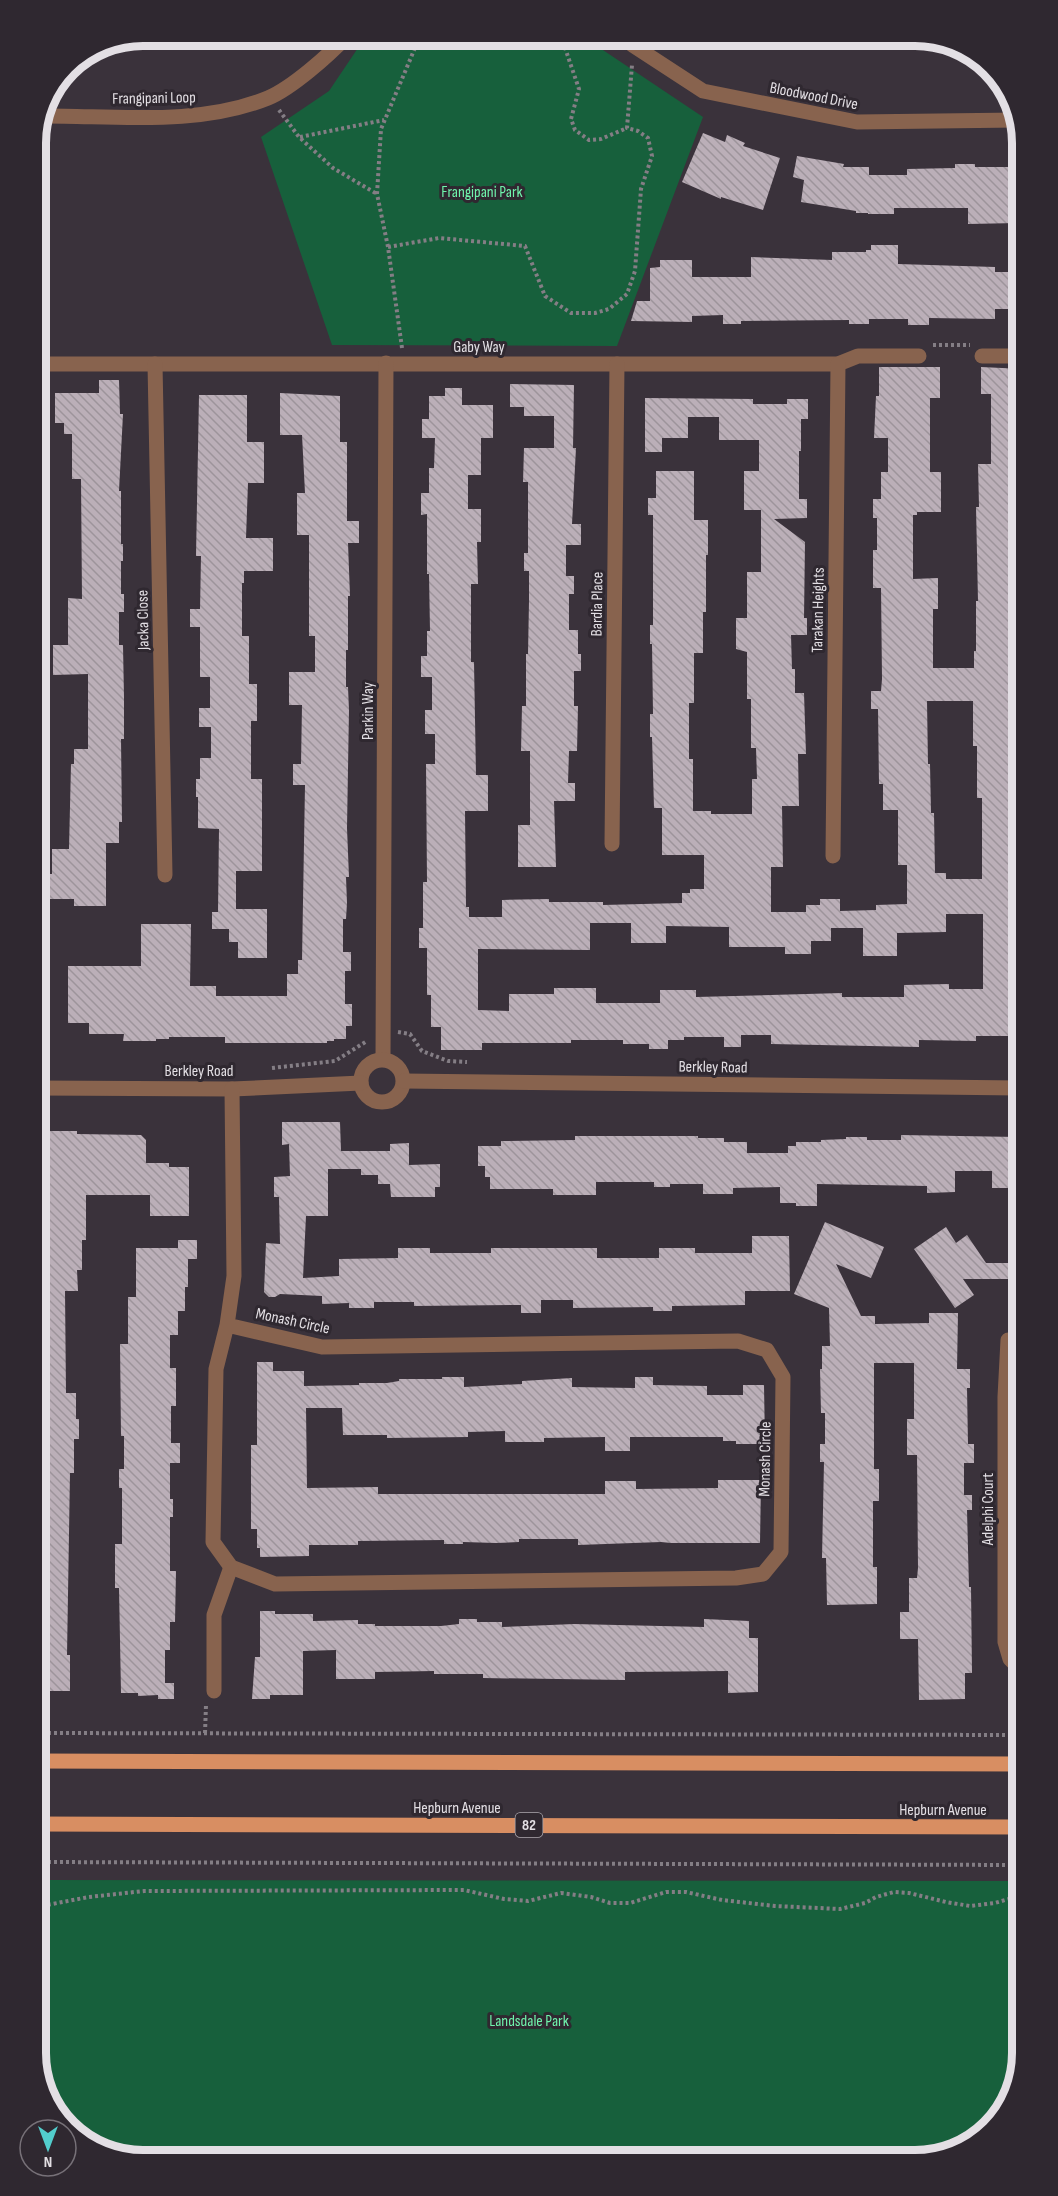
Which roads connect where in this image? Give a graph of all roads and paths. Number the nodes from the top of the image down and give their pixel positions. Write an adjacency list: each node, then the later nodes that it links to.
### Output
1 (336, 46): 6 (street, Frangipani Loop)
2 (416, 46): 8 (path)
3 (565, 47): 10 (path)
4 (627, 47): 10 (path)
5 (636, 47): 9 (street, Bloodwood Drive)
6 (270, 97): 7 (street, Frangipani Loop); 11 (path)
7 (51, 116)
8 (385, 120): 11 (path); 12 (path)
9 (1009, 120)
10 (627, 128): 13 (path)
11 (300, 137): 12 (path)
12 (377, 195): 13 (path)
13 (388, 247): 18 (path)
14 (920, 356): 22 (street, Gaby Way)
15 (982, 356): 16 (street)
16 (1012, 356)
17 (386, 363): 18 (street, Gaby Way); 20 (street, Gaby Way); 26 (street, Parkin Way)
18 (404, 363): 21 (street, Gaby Way)
19 (47, 364): 20 (street, Gaby Way)
20 (155, 364): 25 (street, Jacka Close)
21 (617, 364): 22 (street, Gaby Way); 23 (street, Bardia Place)
22 (838, 364): 24 (street, Tarakan Heights)
23 (612, 843)
24 (833, 856)
25 (165, 875)
26 (383, 1059): 27 (street); 28 (street)
27 (404, 1081): 28 (street); 30 (street, Berkley Road)
28 (361, 1083): 31 (street, Berkley Road)
29 (47, 1088): 31 (street, Berkley Road)
30 (1012, 1088)
31 (232, 1089): 32 (street)
32 (227, 1325): 34 (street); 34 (street, Monash Circle)
33 (1008, 1340): 35 (street, Adelphi Court)
34 (231, 1567): 36 (street)
35 (1012, 1661)
36 (214, 1691): 38 (path)
37 (46, 1733): 38 (path)
38 (205, 1733): 39 (path)
39 (1012, 1735)
40 (46, 1761): 41 (main road)
41 (1012, 1764)
42 (46, 1824): 43 (main road, Hepburn Avenue / 82)
43 (1012, 1827)
44 (46, 1862): 45 (path)
45 (1012, 1865)
46 (1012, 1898): 47 (path)
47 (46, 1905)

